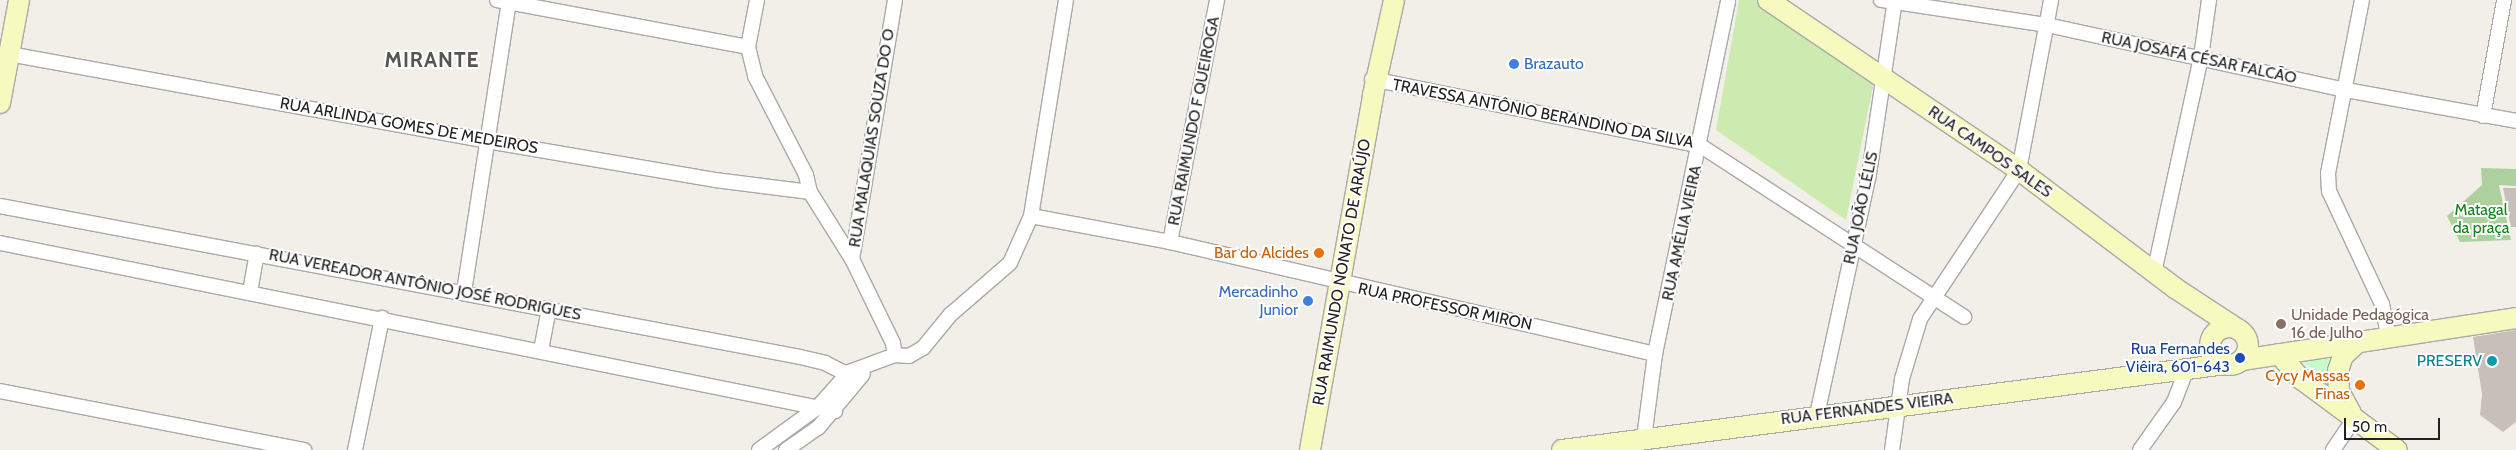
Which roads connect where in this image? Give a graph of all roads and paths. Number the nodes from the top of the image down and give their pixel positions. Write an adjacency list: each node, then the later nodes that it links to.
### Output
1 (19, 0): 18 (street)
2 (756, 0): 17 (street)
3 (894, 0): 36 (street, RUA MALAQUIAS SOUZA DO O)
4 (1066, 0): 31 (street)
5 (1217, 0): 32 (street, RUA RAIMUNDO F QUEIROGA)
6 (1383, 0): 21 (street, RUA RAIMUNDO NONATO DE ARAÚJO)
7 (1394, 0): 21 (street, RUA RAIMUNDO NONATO DE ARAÚJO)
8 (1728, 0): 27 (street, RUA AMÉLIA VIEIRA)
9 (1768, 0): 20 (street, RUA CAMPOS SALES)
10 (2051, 0): 16 (street)
11 (2209, 0): 19 (street)
12 (2362, 0): 22 (street)
13 (2504, 0): 24 (street)
14 (503, 1): 17 (street); 26 (street)
15 (1890, 1): 16 (street, RUA JOSAFÁ CÉSAR FALCÃO); 20 (street, RUA JOÃO LÉLIS)
16 (2047, 25): 19 (street, RUA JOSAFÁ CÉSAR FALCÃO); 28 (street)
17 (748, 47): 29 (street)
18 (9, 54): 23 (street); 26 (street, RUA ARLINDA GOMES DE MEDEIROS)
19 (2201, 57): 22 (street, RUA JOSAFÁ CÉSAR FALCÃO); 37 (street)
20 (1886, 81): 28 (street, RUA CAMPOS SALES); 34 (street, RUA JOÃO LÉLIS)
21 (1374, 85): 27 (street, TRAVESSA ANTÔNIO BERANDINO DA SILVA); 38 (street, RUA RAIMUNDO NONATO DE ARAÚJO)
22 (2346, 90): 24 (street, RUA JOSAFÁ CÉSAR FALCÃO); 47 (street)
23 (0, 104)
24 (2483, 116): 25 (street, RUA JOSAFÁ CÉSAR FALCÃO)
25 (2516, 121)
26 (487, 141): 29 (street, RUA ARLINDA GOMES DE MEDEIROS); 40 (street)
27 (1701, 146): 34 (street, TRAVESSA ANTÔNIO BERANDINO DA SILVA); 50 (street, RUA AMÉLIA VIEIRA)
28 (2019, 170): 37 (street, RUA CAMPOS SALES); 41 (street)
29 (810, 192): 36 (street)
30 (0, 206): 35 (street, RUA VEREADOR ANTÔNIO JOSÉ RODRIGUES)
31 (1030, 216): 32 (street, RUA PROFESSOR MIRON); 52 (street)
32 (1170, 242): 38 (street, RUA PROFESSOR MIRON)
33 (0, 243): 39 (street)
34 (1854, 246): 41 (street, TRAVESSA ANTÔNIO BERANDINO DA SILVA); 60 (street, RUA JOÃO LÉLIS)
35 (257, 254): 39 (street); 40 (street, RUA VEREADOR ANTÔNIO JOSÉ RODRIGUES)
36 (852, 258): 52 (street, RUA MALAQUIAS SOUZA DO O)
37 (2154, 272): 46 (street, RUA CAMPOS SALES)
38 (1342, 284): 50 (street, RUA PROFESSOR MIRON); 68 (street, RUA RAIMUNDO NONATO DE ARAÚJO)
39 (250, 292): 44 (street)
40 (464, 292): 42 (street, RUA VEREADOR ANTÔNIO JOSÉ RODRIGUES)
41 (1931, 297): 43 (street, TRAVESSA ANTÔNIO BERANDINO DA SILVA); 57 (street)
42 (549, 308): 49 (street); 55 (street, RUA VEREADOR ANTÔNIO JOSÉ RODRIGUES)
43 (1964, 317)
44 (382, 318): 49 (street); 65 (street)
45 (2516, 318): 47 (street, RUA FERNANDES VIEIRA)
46 (2227, 334): 51 (street); 53 (street); 53 (street); 54 (street, RUA FERNANDES VIEIRA)
47 (2388, 336): 48 (street, RUA FERNANDES VIEIRA)
48 (2360, 341): 51 (street, RUA FERNANDES VIEIRA); 61 (street)
49 (540, 350): 58 (street)
50 (1655, 354): 62 (street, RUA AMÉLIA VIEIRA)
51 (2277, 354): 53 (street, RUA FERNANDES VIEIRA); 61 (street)
52 (895, 356): 55 (street)
53 (2234, 362): 54 (street, RUA FERNANDES VIEIRA)
54 (2179, 370): 57 (street, RUA FERNANDES VIEIRA); 71 (street)
55 (854, 376): 58 (street); 59 (street)
56 (0, 391): 63 (street)
57 (1897, 405): 60 (street, RUA FERNANDES VIEIRA); 70 (street)
58 (818, 406): 59 (street); 66 (street)
59 (835, 411): 67 (street)
60 (1817, 415): 62 (street, RUA FERNANDES VIEIRA)
61 (2354, 419): 72 (street); 73 (street)
62 (1644, 438): 69 (street, RUA FERNANDES VIEIRA)
63 (261, 446): 64 (street)
64 (304, 450)
65 (355, 450)
66 (759, 450)
67 (786, 450)
68 (1310, 450)
69 (1562, 450)
70 (1892, 450)
71 (2140, 450)
72 (2333, 450)
73 (2397, 450)

